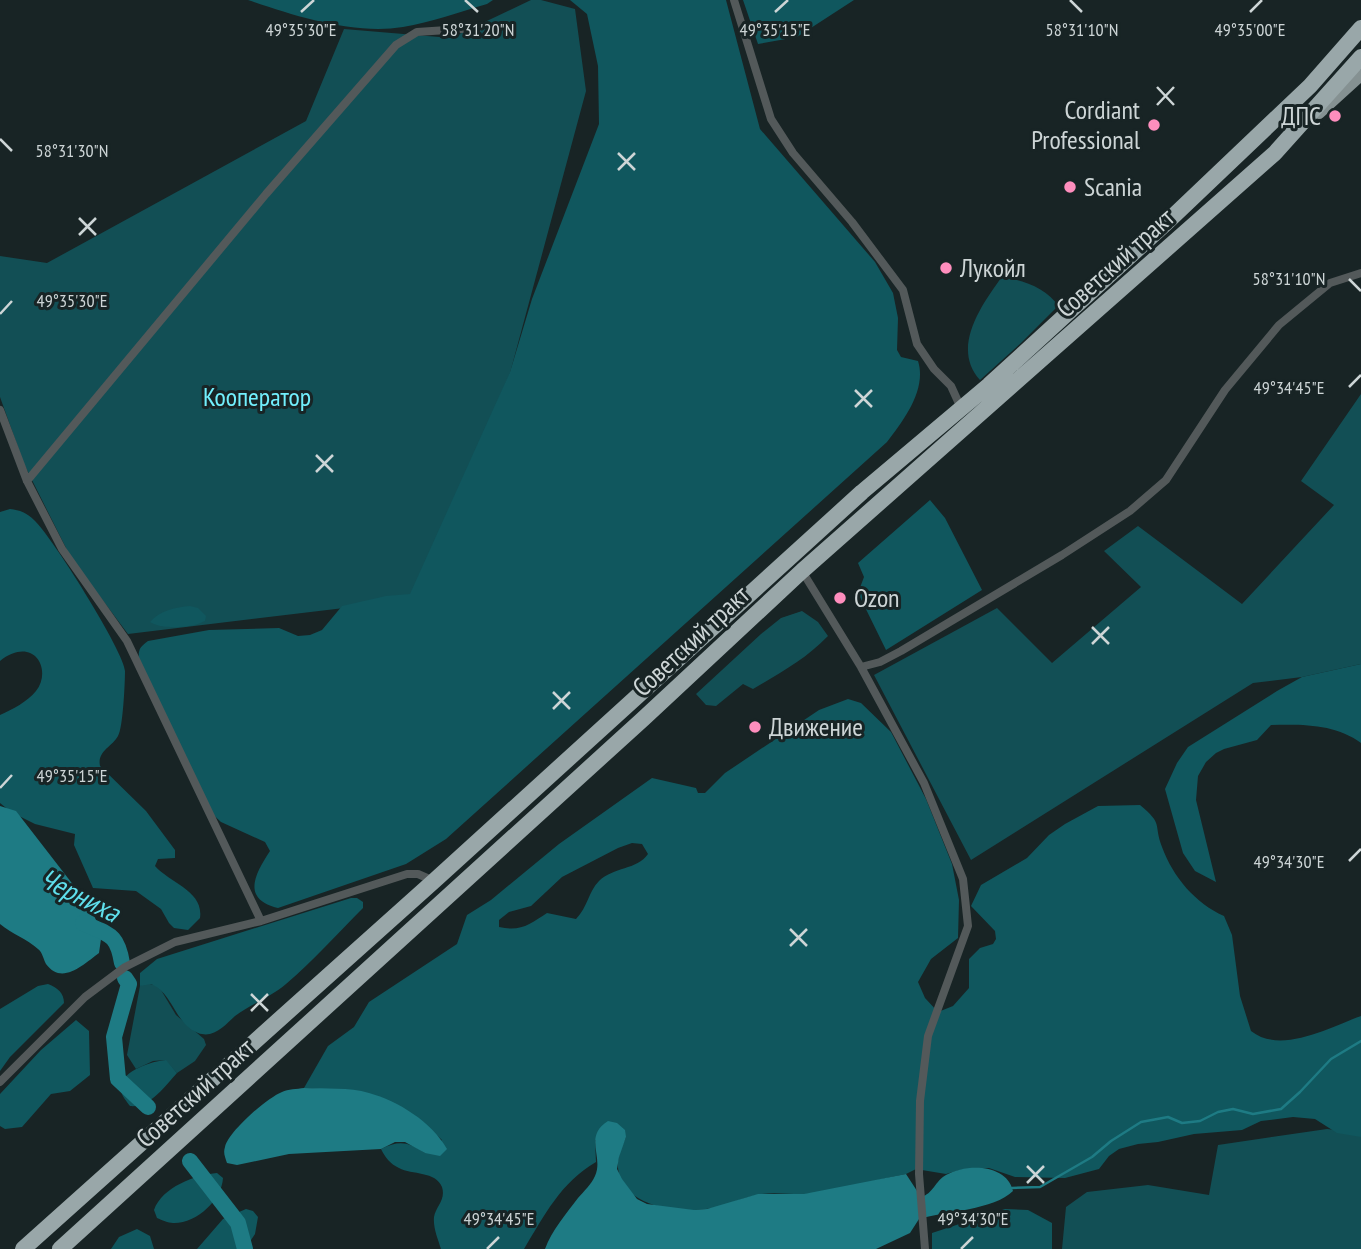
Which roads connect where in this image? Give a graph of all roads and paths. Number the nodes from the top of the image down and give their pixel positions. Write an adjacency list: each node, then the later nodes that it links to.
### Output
1 (733, 0): 8 (street)
2 (477, 28): 10 (street)
3 (1361, 28): 8 (highway, Советский тракт)
4 (1361, 57): 6 (highway)
5 (1361, 75): 6 (main road, Советский тракт)
6 (1275, 153): 11 (highway, Советский тракт)
7 (1361, 273): 12 (street)
8 (961, 408): 13 (highway, Советский тракт)
9 (0, 410): 10 (street)
10 (27, 481): 14 (street)
11 (802, 571): 12 (street); 17 (highway, Советский тракт)
12 (861, 667): 18 (street)
13 (434, 881): 14 (street); 16 (highway, Советский тракт)
14 (261, 921): 15 (street)
15 (0, 1082)
16 (23, 1249)
17 (60, 1249)
18 (925, 1249)

